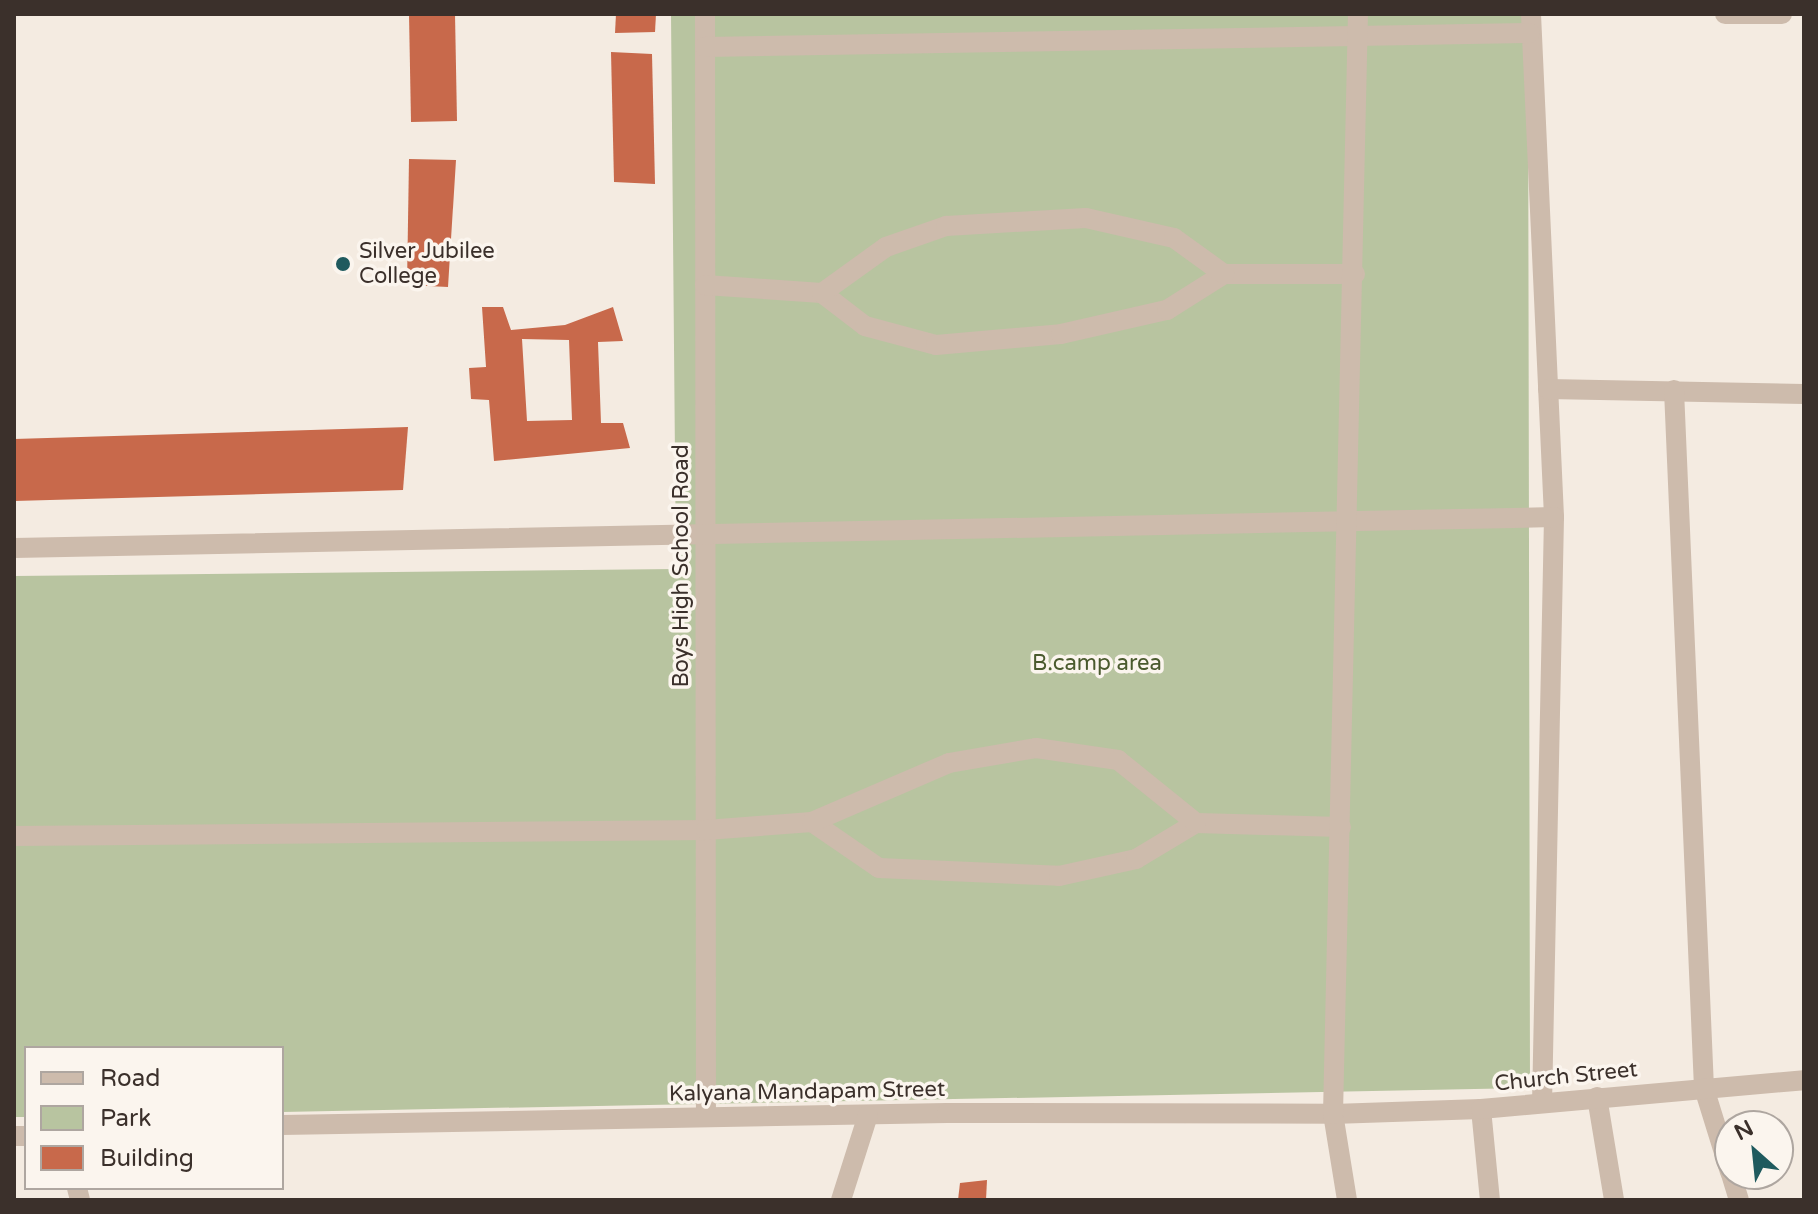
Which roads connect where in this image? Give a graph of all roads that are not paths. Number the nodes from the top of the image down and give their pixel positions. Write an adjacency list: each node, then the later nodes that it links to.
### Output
1 (705, 14): 7 (street, Boys High School Road)
2 (1358, 14): 6 (street)
3 (1725, 14): 4 (street)
4 (1782, 14)
5 (1530, 23): 6 (street); 12 (street)
6 (1359, 36): 7 (street); 9 (street)
7 (705, 47): 10 (street, Boys High School Road)
8 (1224, 274): 9 (street); 11 (street); 11 (street)
9 (1355, 274): 16 (street)
10 (705, 285): 11 (street); 17 (street, Boys High School Road)
11 (822, 293)
12 (1548, 389): 13 (street); 15 (street)
13 (1674, 390): 14 (street); 25 (street)
14 (1804, 394)
15 (1554, 517): 16 (street); 27 (street)
16 (1351, 521): 17 (street); 21 (street)
17 (706, 534): 18 (street); 22 (street, Boys High School Road)
18 (14, 548)
19 (812, 822): 20 (street); 20 (street); 22 (street)
20 (1196, 823): 21 (street)
21 (1341, 827): 29 (street)
22 (706, 830): 23 (street); 31 (street, Boys High School Road)
23 (14, 836)
24 (1804, 1080): 25 (street, Church Street)
25 (1704, 1088): 26 (street, Church Street); 32 (street)
26 (1597, 1097): 27 (street, Church Street); 37 (street)
27 (1542, 1103): 28 (street, Church Street)
28 (1481, 1109): 29 (street, Church Street); 36 (street)
29 (1333, 1114): 30 (street, Kalyana Mandapam Street); 35 (street)
30 (868, 1115): 31 (street, Kalyana Mandapam Street); 34 (street)
31 (706, 1117): 33 (street, Kalyana Mandapam Street)
32 (1714, 1121)
33 (284, 1125)
34 (841, 1200)
35 (1347, 1200)
36 (1490, 1200)
37 (1614, 1200)

